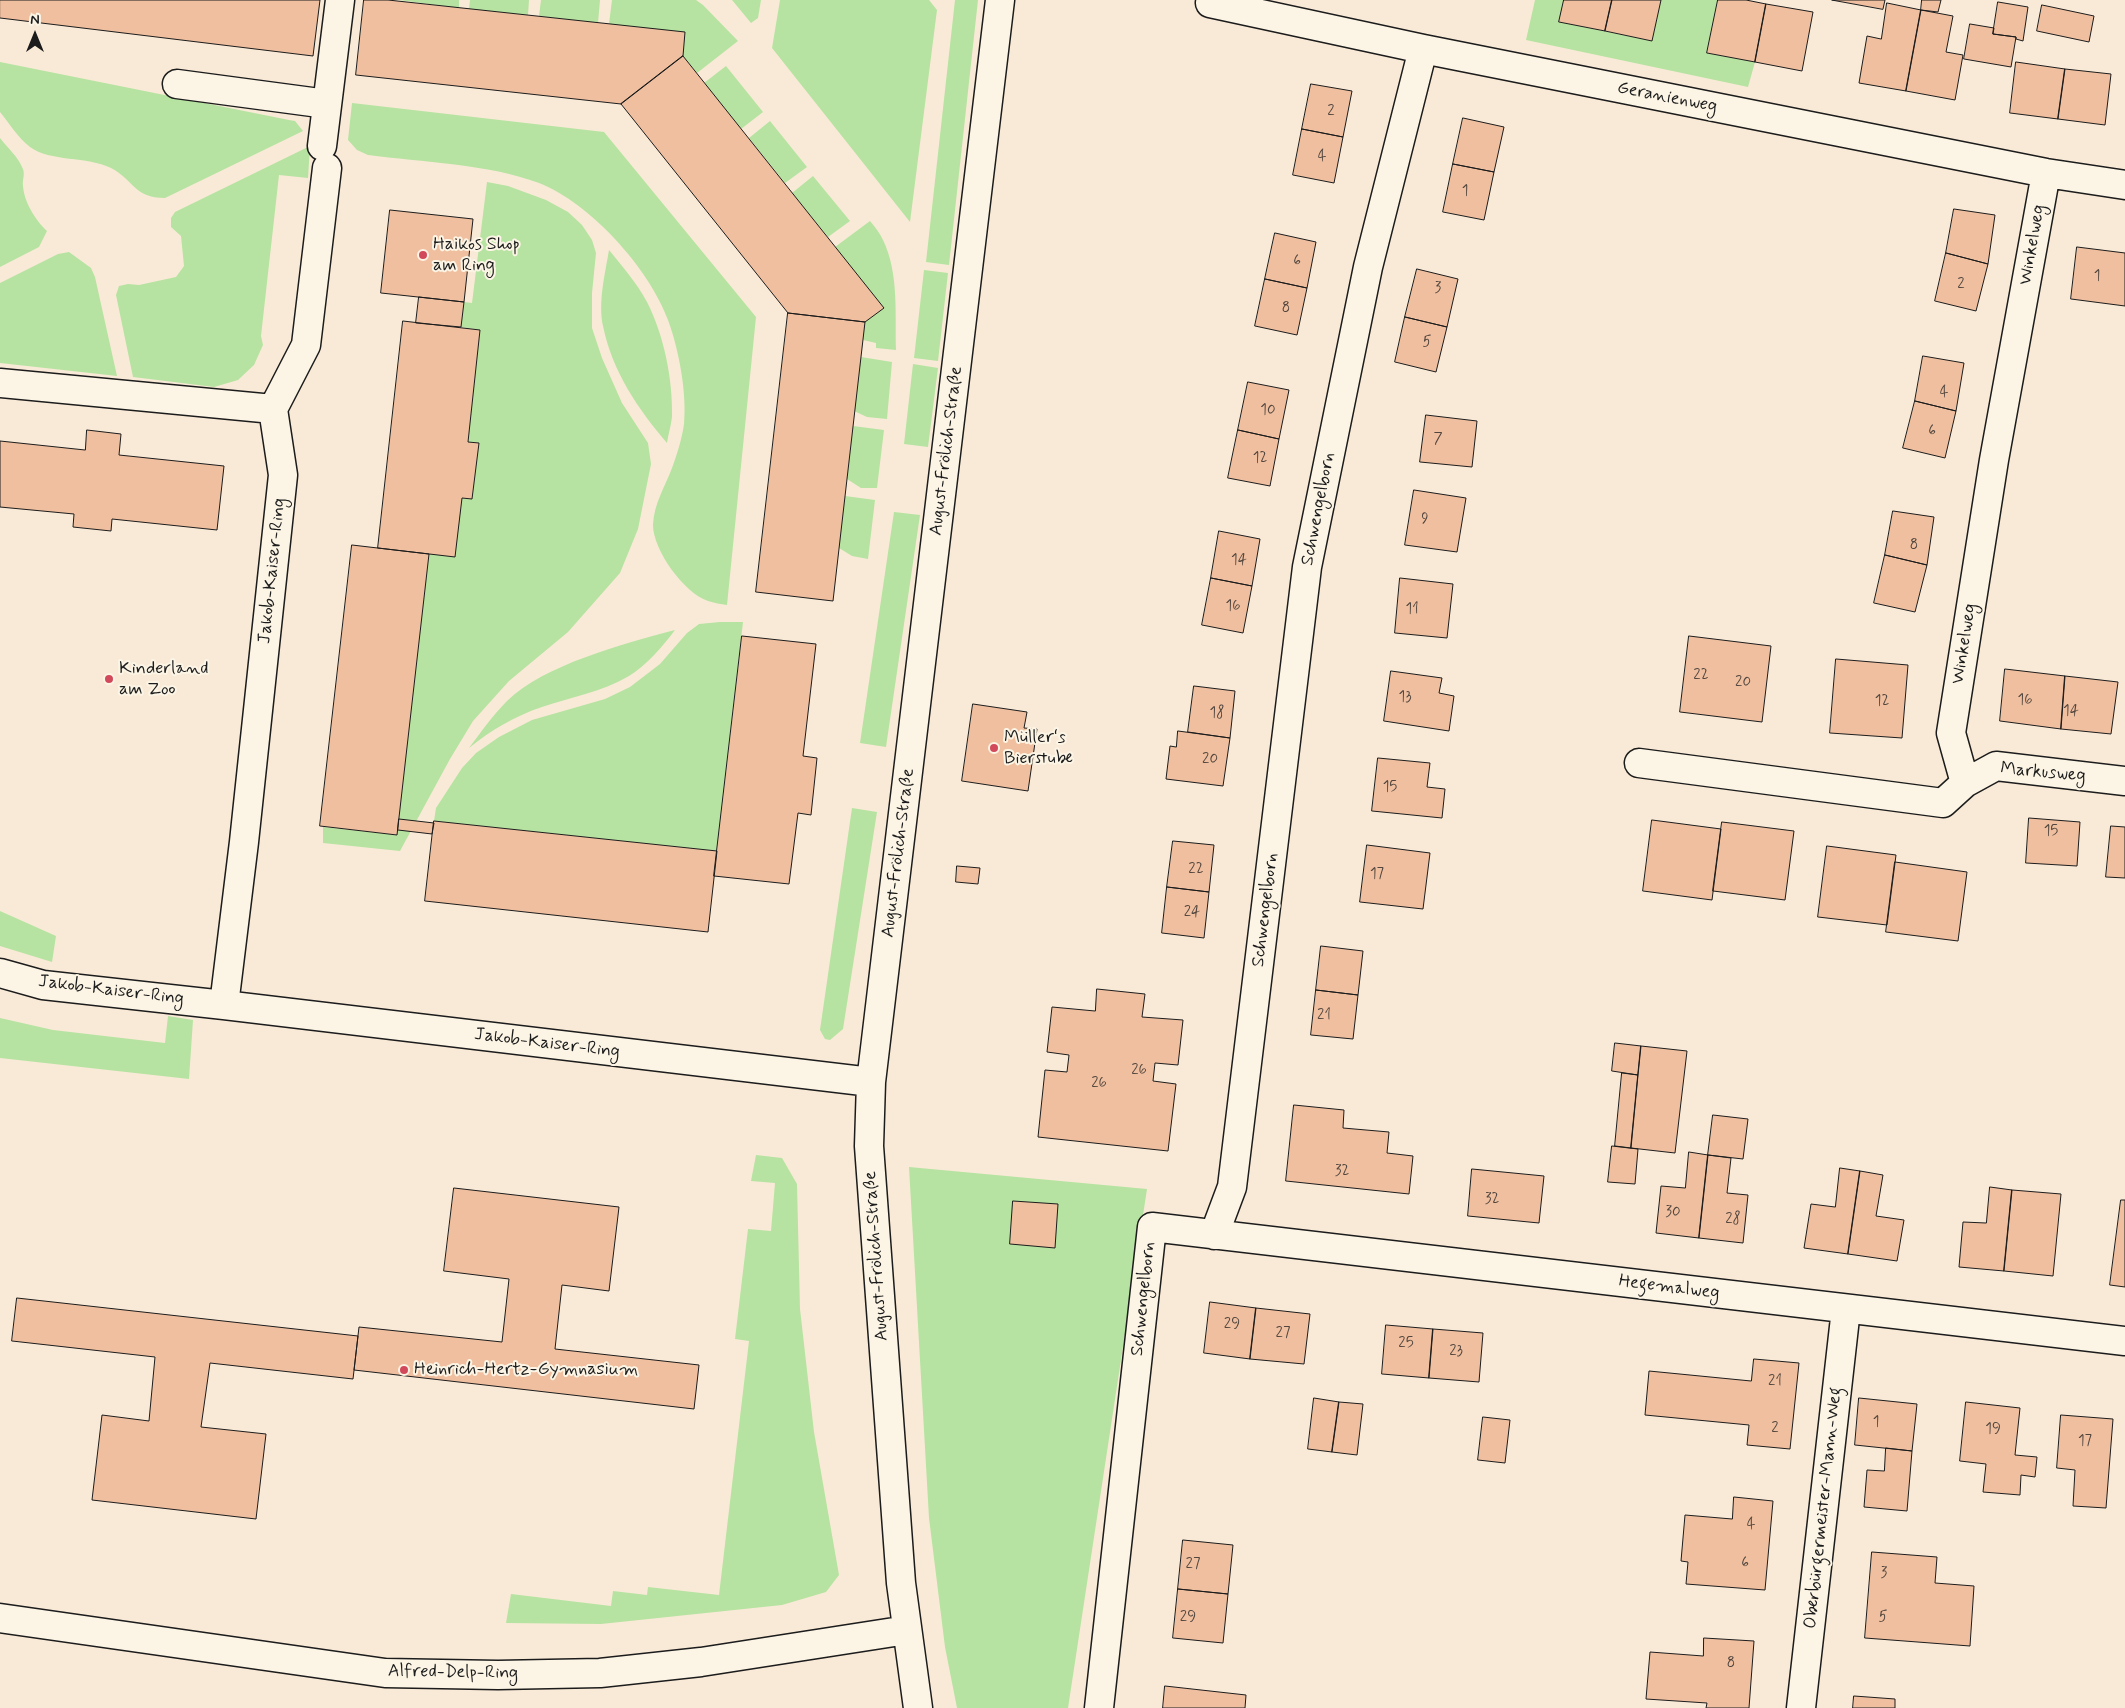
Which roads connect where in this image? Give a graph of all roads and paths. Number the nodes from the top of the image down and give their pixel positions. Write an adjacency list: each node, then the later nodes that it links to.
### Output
1 (340, 0): 6 (street)
2 (1000, 0): 16 (street, August-Frölich-Straße)
3 (1210, 3): 4 (street, Geranienweg)
4 (1423, 49): 7 (street, Geranienweg); 17 (street, Schwengelborn)
5 (177, 84): 6 (street)
6 (327, 104): 10 (street)
7 (2046, 173): 8 (street, Geranienweg); 13 (street, Winkelweg)
8 (2125, 185)
9 (0, 383): 10 (street)
10 (272, 409): 15 (street, Jakob-Kaiser-Ring)
11 (1639, 763): 13 (street)
12 (2125, 781): 13 (street, Markusweg)
13 (1965, 783)
14 (0, 973): 15 (street, Jakob-Kaiser-Ring)
15 (224, 1005): 16 (street, Jakob-Kaiser-Ring)
16 (871, 1082): 21 (street, August-Frölich-Straße)
17 (1214, 1235): 18 (street, Hegemalweg); 23 (street, Schwengelborn)
18 (1846, 1309): 19 (street, Hegemalweg); 24 (street, Oberbürgermeister-Mann-Weg)
19 (2125, 1341)
20 (0, 1618): 21 (street, Alfred-Delp-Ring)
21 (907, 1630): 22 (street, August-Frölich-Straße)
22 (918, 1708)
23 (1099, 1708)
24 (1801, 1708)

